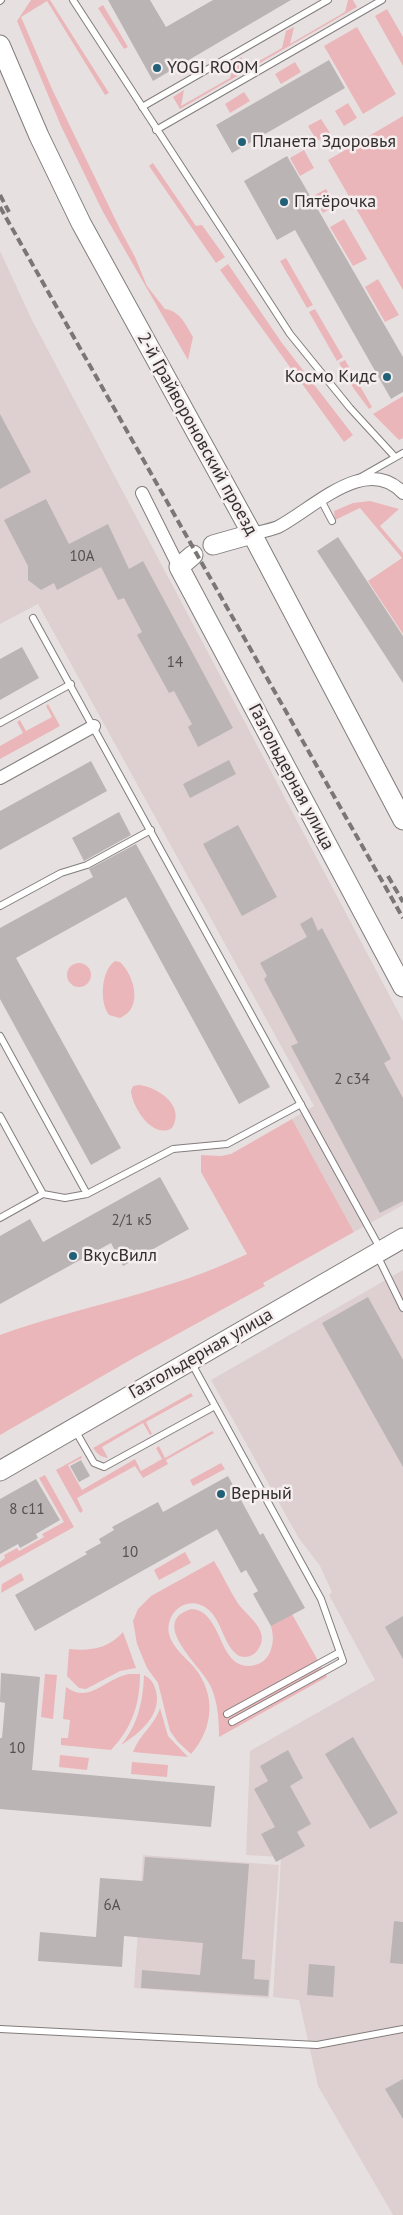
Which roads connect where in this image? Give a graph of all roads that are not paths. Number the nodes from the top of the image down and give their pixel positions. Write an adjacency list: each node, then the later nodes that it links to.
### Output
1 (72, 0): 5 (lane)
2 (328, 0): 5 (lane)
3 (382, 0): 6 (lane)
4 (0, 45): 14 (street, 2-й Грайвороновский проезд)
5 (142, 107): 6 (lane)
6 (156, 130): 8 (lane)
7 (403, 453): 8 (lane)
8 (395, 457): 9 (lane)
9 (356, 481): 11 (street); 12 (street)
10 (142, 493): 16 (street, Газгольдерная улица)
11 (403, 493)
12 (321, 500): 13 (lane); 14 (street)
13 (332, 522)
14 (252, 534): 15 (street); 22 (street, 2-й Грайвороновский проезд)
15 (213, 545)
16 (186, 561): 25 (street, Газгольдерная улица)
17 (34, 618): 18 (lane)
18 (71, 684): 19 (lane); 20 (lane)
19 (0, 723)
20 (94, 726): 21 (street); 23 (lane)
21 (0, 778)
22 (403, 820)
23 (151, 830): 24 (lane); 27 (lane)
24 (0, 906)
25 (403, 987)
26 (0, 1036): 30 (lane)
27 (301, 1104): 30 (lane); 33 (lane)
28 (0, 1116): 29 (lane)
29 (43, 1194): 30 (lane); 31 (lane)
30 (87, 1194)
31 (0, 1218)
32 (403, 1238): 33 (street, Газгольдерная улица)
33 (379, 1252): 34 (lane); 35 (street, Газгольдерная улица)
34 (403, 1308)
35 (190, 1361): 36 (lane); 37 (street, Газгольдерная улица)
36 (215, 1406): 37 (lane); 39 (lane)
37 (74, 1428): 38 (street, Газгольдерная улица)
38 (0, 1471)
39 (340, 1652): 40 (lane); 41 (lane)
40 (227, 1714)
41 (232, 1722)
42 (0, 2029): 43 (lane)
43 (403, 2029)

